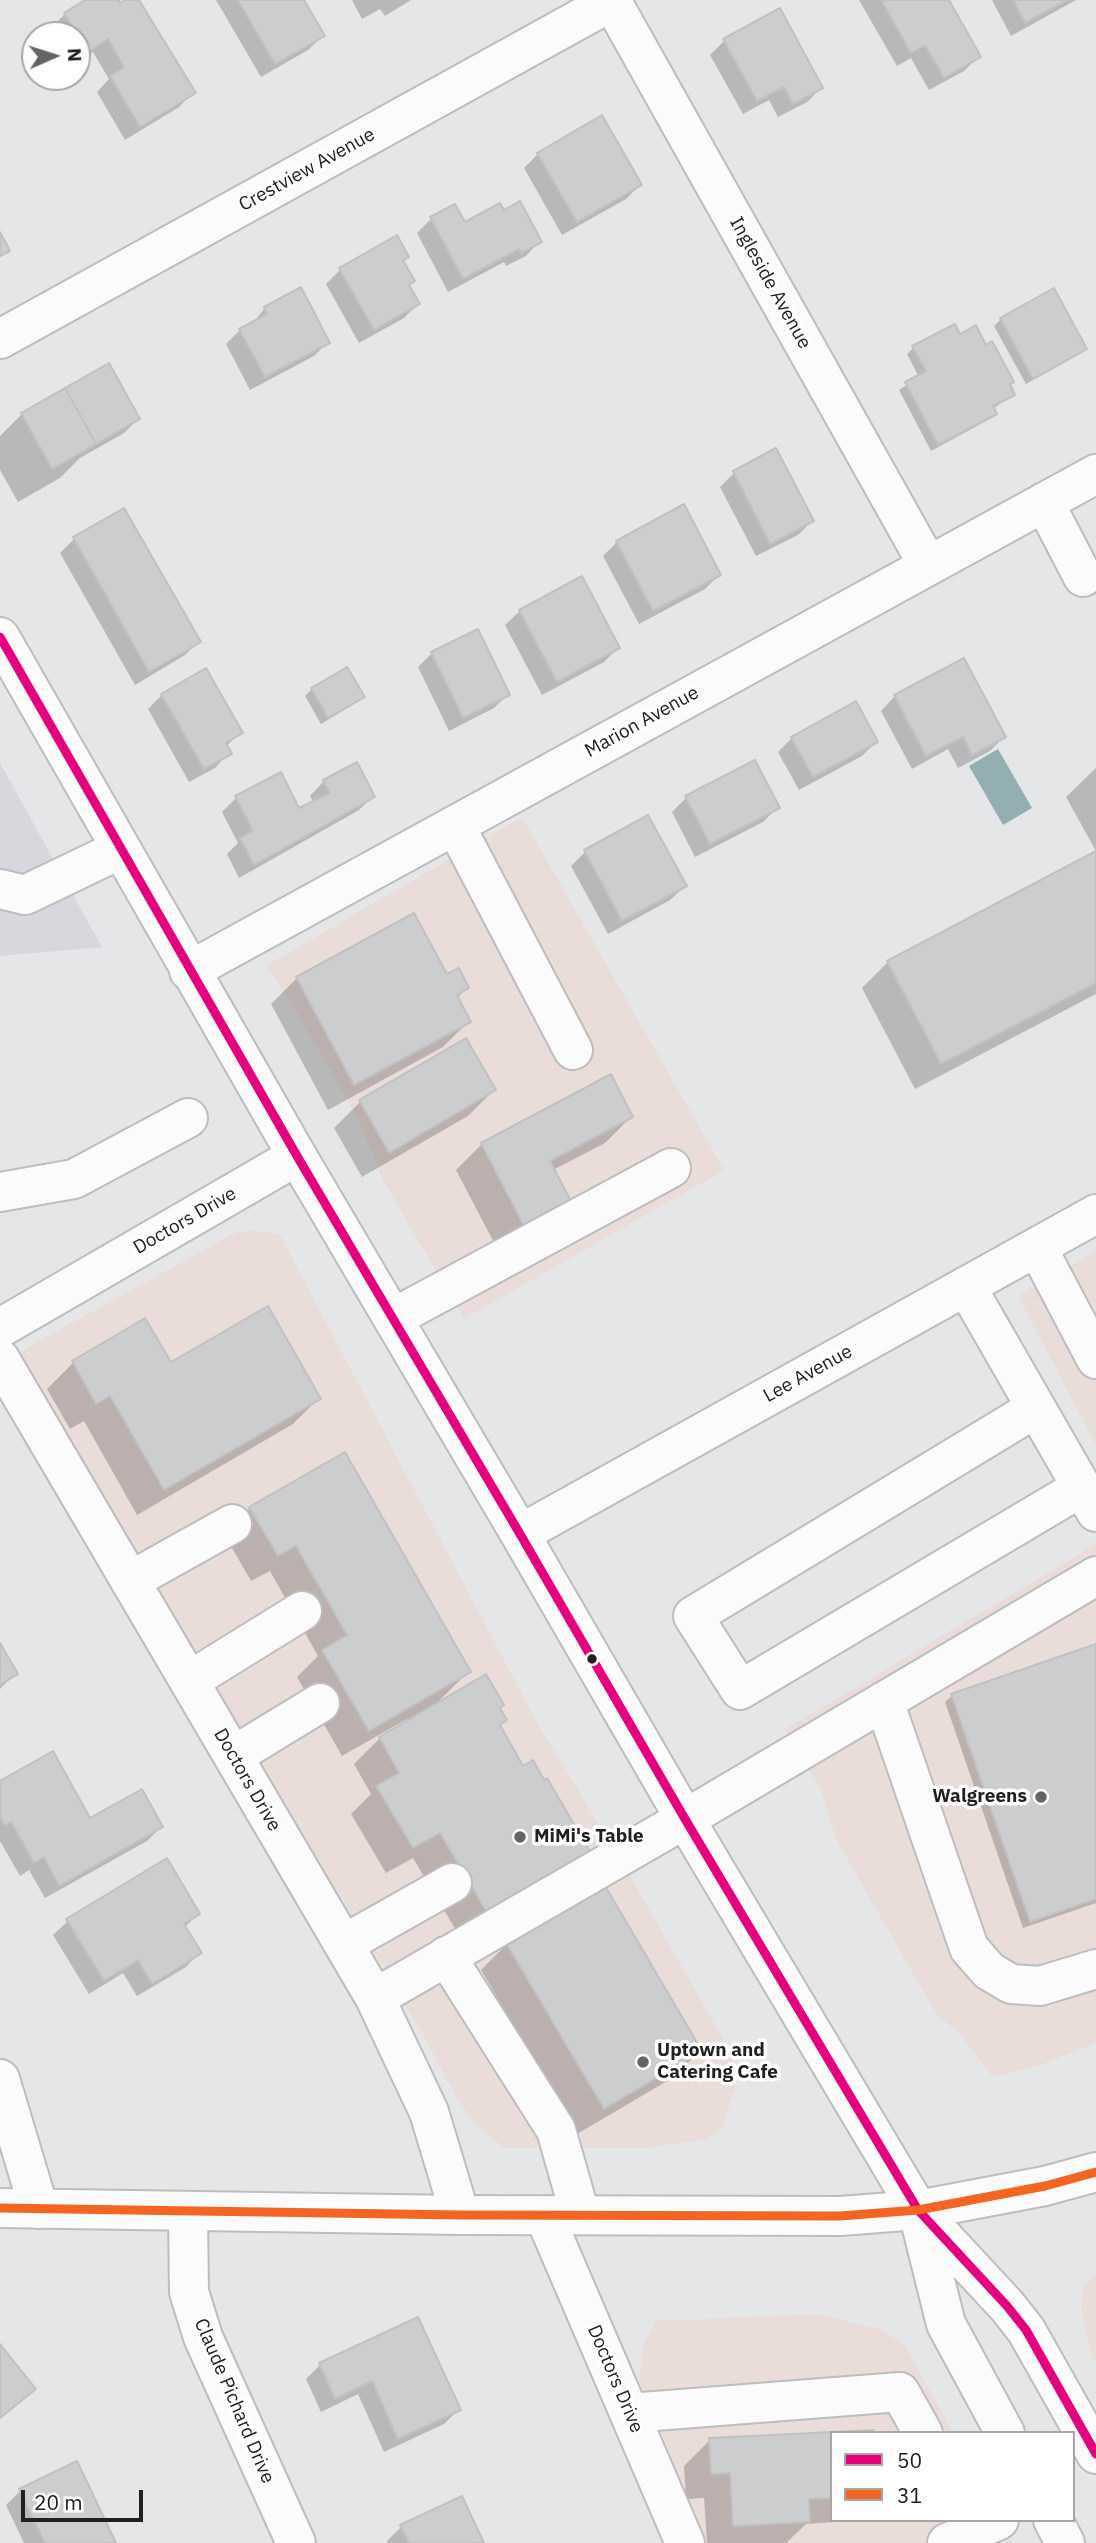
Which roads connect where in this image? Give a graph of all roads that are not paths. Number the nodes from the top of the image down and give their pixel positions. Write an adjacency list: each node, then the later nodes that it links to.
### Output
1 (612, 0): 2 (street, Crestview Avenue); 5 (street, Ingleside Avenue)
2 (0, 340)
3 (1096, 474): 4 (street, Marion Avenue)
4 (1044, 502): 5 (street, Marion Avenue); 6 (street)
5 (928, 565): 8 (street, Marion Avenue)
6 (1078, 579)
7 (0, 637): 9 (street)
8 (455, 825): 11 (street, Marion Avenue); 12 (street)
9 (121, 849): 10 (street); 11 (street)
10 (0, 889)
11 (189, 971): 14 (street)
12 (573, 1050)
13 (188, 1118): 16 (street)
14 (297, 1156): 20 (street); 21 (street, Doctors Drive)
15 (671, 1168): 20 (street)
16 (0, 1192)
17 (1096, 1214): 18 (street, Lee Avenue)
18 (1037, 1247): 19 (street, Lee Avenue); 22 (street)
19 (966, 1286): 24 (street); 27 (street, Lee Avenue)
20 (393, 1318): 27 (street)
21 (0, 1328)
22 (1093, 1344)
23 (0, 1359): 29 (street, Doctors Drive)
24 (1036, 1408): 25 (street); 25 (street)
25 (1089, 1499)
26 (232, 1524): 29 (street)
27 (520, 1534): 35 (street)
28 (1096, 1576): 32 (street)
29 (130, 1581): 31 (street, Doctors Drive)
30 (302, 1611): 31 (street)
31 (189, 1681): 34 (street, Doctors Drive)
32 (884, 1701): 35 (street); 39 (street)
33 (320, 1703): 34 (street)
34 (233, 1756): 37 (street, Doctors Drive)
35 (685, 1819): 38 (street); 45 (street)
36 (452, 1883): 37 (street)
37 (344, 1944): 40 (street, Doctors Drive)
38 (446, 1956): 40 (street); 47 (street, Doctors Drive)
39 (1096, 1969)
40 (375, 1998): 48 (street, Doctors Drive)
41 (0, 2079): 44 (street)
42 (1096, 2172): 45 (street)
43 (0, 2208): 44 (street)
44 (39, 2209): 46 (street)
45 (918, 2210): 47 (street); 51 (street); 52 (street)
46 (188, 2213): 48 (street); 54 (street, Claude Pichard Drive)
47 (562, 2215): 48 (street); 49 (street, Doctors Drive)
48 (460, 2216)
49 (629, 2413): 50 (street); 55 (street, Doctors Drive)
50 (922, 2431)
51 (1004, 2431)
52 (1096, 2454)
53 (1054, 2522): 56 (street)
54 (296, 2543)
55 (685, 2543)
56 (1065, 2543)

